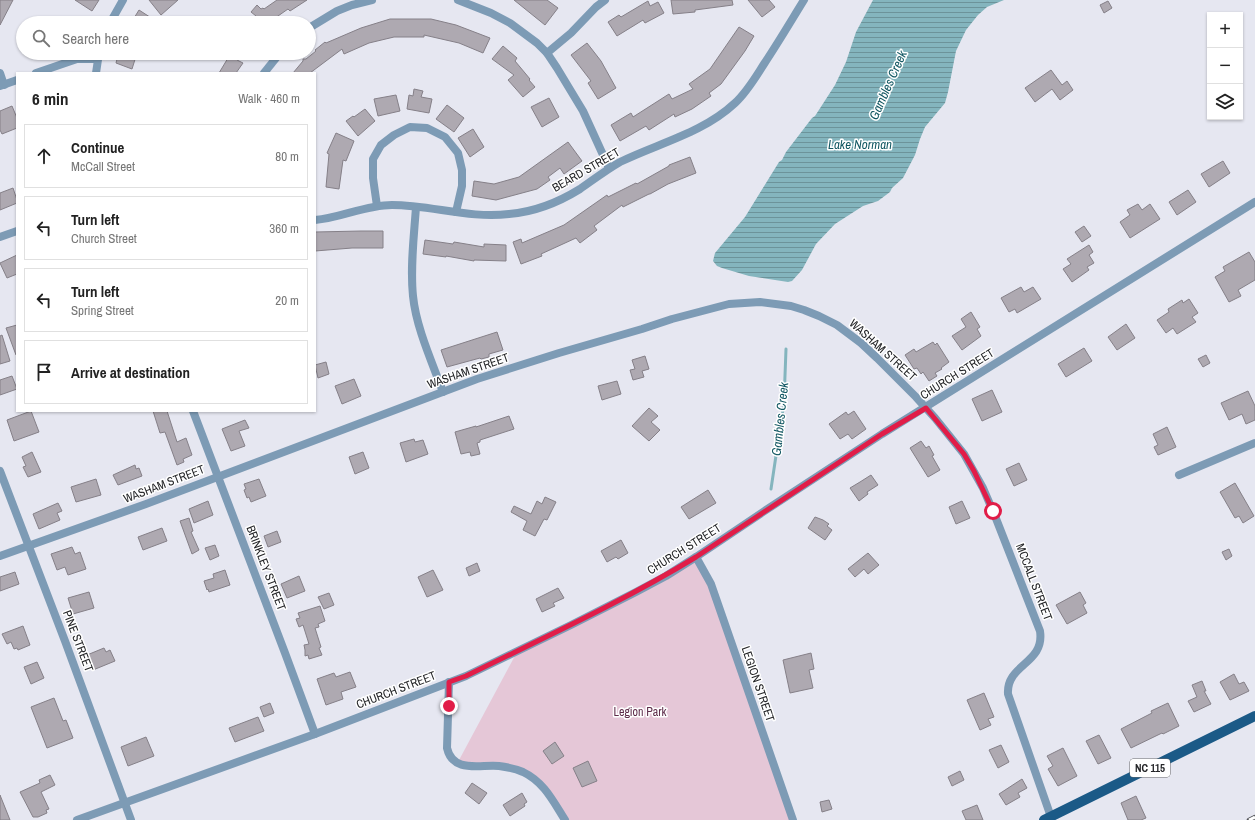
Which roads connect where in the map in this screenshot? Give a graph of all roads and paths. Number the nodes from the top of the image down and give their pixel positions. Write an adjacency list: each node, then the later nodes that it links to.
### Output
1 (123, 0): 6 (street)
2 (372, 0): 7 (street)
3 (458, 0): 8 (street)
4 (605, 0): 8 (street)
5 (804, 0): 18 (street, BEARD STREET)
6 (114, 16)
7 (316, 24)
8 (547, 53): 18 (street)
9 (74, 60): 12 (street)
10 (98, 60): 13 (street)
11 (274, 60): 14 (street)
12 (39, 72)
13 (96, 72)
14 (265, 72)
15 (0, 73): 17 (street)
16 (16, 80): 17 (street)
17 (2, 85)
18 (609, 168): 22 (street, BEARD STREET)
19 (1255, 202): 27 (street, CHURCH STREET)
20 (377, 206): 21 (street, BEARD STREET); 22 (street); 23 (street, BEARD STREET)
21 (416, 207): 22 (street, BEARD STREET); 26 (street)
22 (456, 212)
23 (316, 220)
24 (16, 231): 25 (street)
25 (0, 237)
26 (443, 392): 27 (street, WASHAM STREET); 32 (street, WASHAM STREET)
27 (926, 408): 35 (street, CHURCH STREET); 40 (street, MCCALL STREET)
28 (193, 412): 32 (street, BRINKLEY STREET)
29 (1255, 443): 31 (street)
30 (0, 471): 33 (street, PINE STREET)
31 (1179, 475)
32 (218, 476): 33 (street, WASHAM STREET); 38 (street, BRINKLEY STREET)
33 (29, 546): 34 (street, WASHAM STREET); 39 (street, PINE STREET)
34 (0, 556)
35 (696, 557): 36 (street, CHURCH STREET); 44 (street, LEGION STREET)
36 (449, 682): 38 (street, CHURCH STREET); 43 (street)
37 (1255, 716): 40 (main road, NC 115)
38 (315, 734): 39 (street, CHURCH STREET)
39 (125, 803): 41 (street, CHURCH STREET); 42 (street, PINE STREET)
40 (1048, 818)
41 (77, 820)
42 (131, 820)
43 (565, 820)
44 (793, 820)

